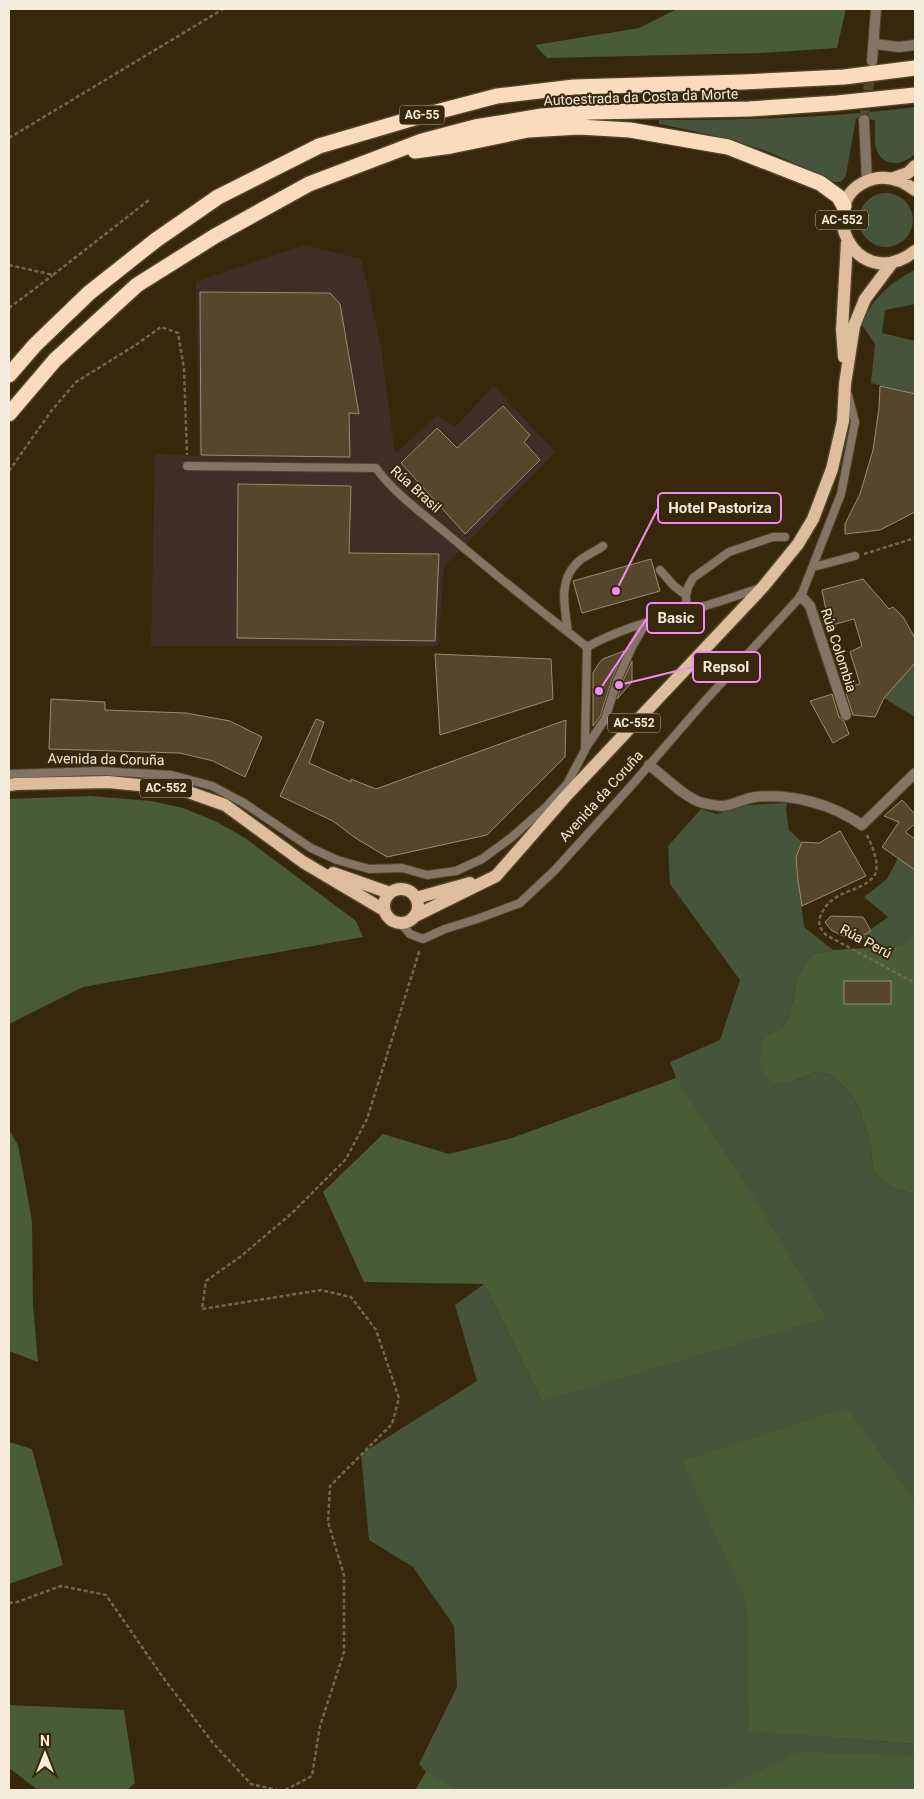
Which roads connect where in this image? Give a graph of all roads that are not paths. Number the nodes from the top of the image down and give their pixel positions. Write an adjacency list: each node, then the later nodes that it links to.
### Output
1 (876, 9): 2 (street)
2 (875, 44): 3 (street); 4 (street)
3 (915, 45)
4 (872, 60)
5 (915, 68): 17 (highway, Autoestrada da Costa da Morte / AG-55)
6 (915, 95): 8 (highway, Autoestrada da Costa da Morte / AG-55)
7 (864, 120): 11 (street)
8 (378, 156): 13 (highway); 19 (highway, Autoestrada da Costa da Morte / AG-55)
9 (915, 166): 10 (main road)
10 (894, 178): 11 (main road); 12 (main road)
11 (867, 181): 13 (main road, AC-552)
12 (915, 190)
13 (844, 206): 14 (main road, AC-552)
14 (847, 242): 16 (main road, AC-552); 18 (main road, AC-552)
15 (915, 251): 16 (main road, AC-552)
16 (892, 263): 18 (main road, AC-552)
17 (9, 375)
18 (845, 384): 24 (lane, Avenida da Coruña); 26 (main road, Avenida da Coruña / AC-552)
19 (9, 414)
20 (187, 466): 31 (lane, Rúa Brasil)
21 (785, 537): 27 (lane)
22 (603, 546): 31 (lane)
23 (855, 556): 24 (lane)
24 (814, 567): 28 (lane, Avenida da Coruña)
25 (660, 570): 27 (lane)
26 (763, 587): 29 (lane); 41 (main road, Avenida da Coruña / AC-552)
27 (686, 595): 29 (lane)
28 (801, 596): 33 (street, Rúa Colombia); 35 (lane, Avenida da Coruña)
29 (687, 612): 30 (lane)
30 (650, 620): 32 (lane); 34 (lane)
31 (568, 632): 32 (lane, Rúa Brasil)
32 (587, 647): 34 (lane, Avenida da Coruña)
33 (846, 715)
34 (585, 750): 38 (lane, Avenida da Coruña)
35 (650, 765): 36 (street); 47 (lane, Avenida da Coruña)
36 (915, 773)
37 (9, 774): 38 (lane, Avenida da Coruña)
38 (567, 784): 41 (lane, Avenida da Coruña)
39 (9, 785): 40 (main road, Avenida da Coruña / AC-552)
40 (303, 862): 43 (main road, Avenida da Coruña / AC-552); 45 (main road, Avenida da Coruña / AC-552)
41 (507, 862): 42 (main road, Avenida da Coruña / AC-552)
42 (496, 876): 44 (main road); 46 (main road, Avenida da Coruña / AC-552)
43 (390, 894): 44 (main road, AC-552); 45 (main road)
44 (416, 898): 46 (main road)
45 (384, 910): 47 (main road, AC-552)
46 (415, 916): 47 (main road, AC-552)
47 (397, 923)

